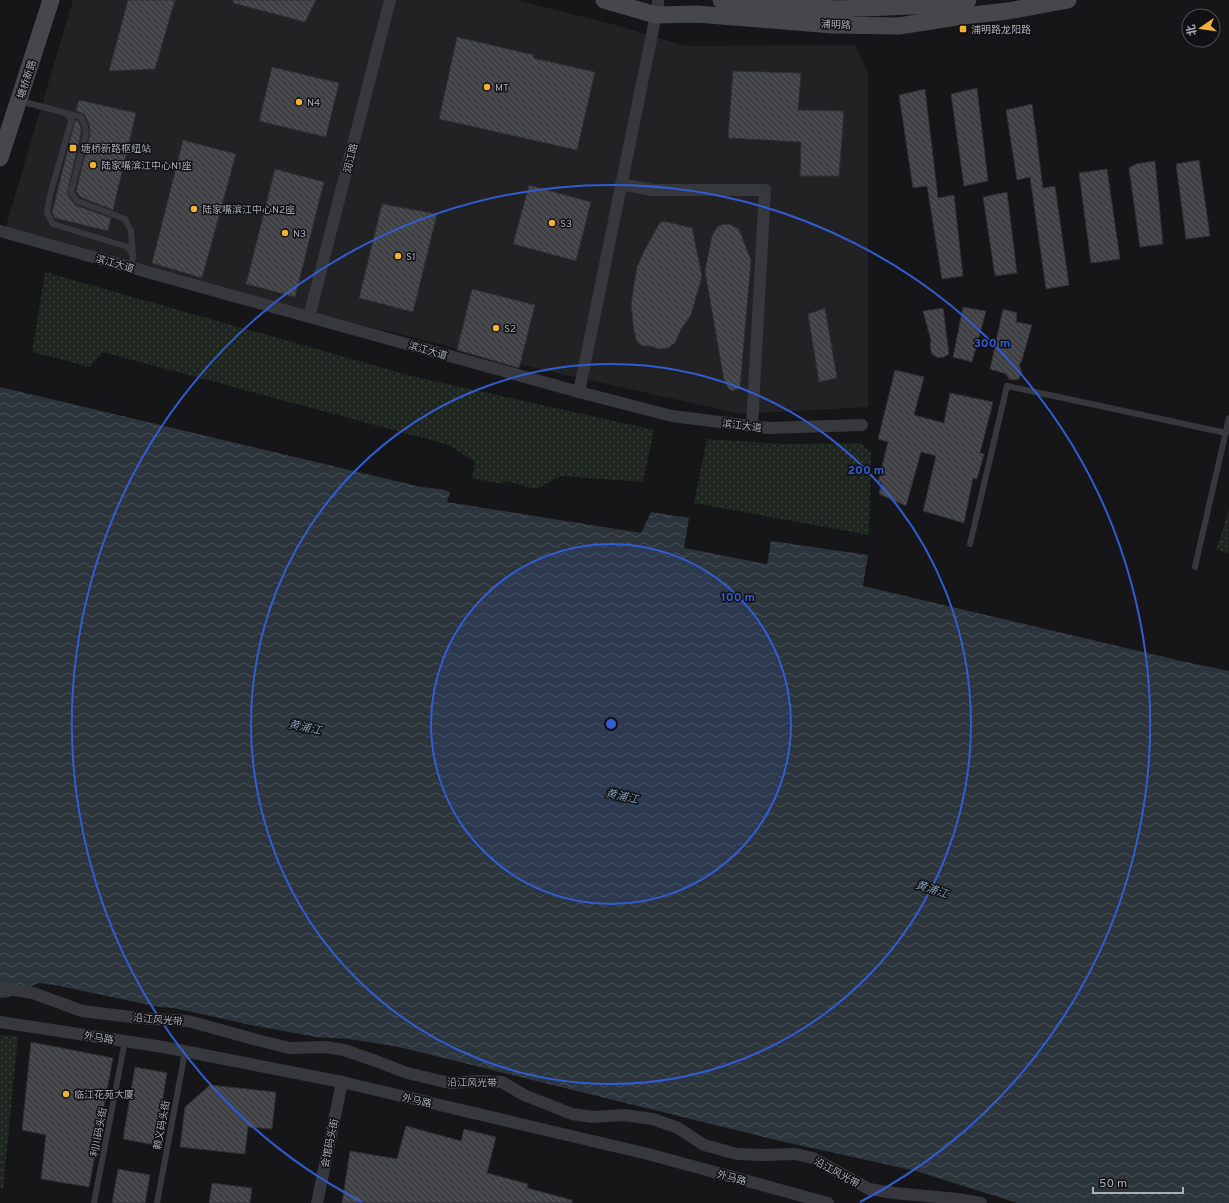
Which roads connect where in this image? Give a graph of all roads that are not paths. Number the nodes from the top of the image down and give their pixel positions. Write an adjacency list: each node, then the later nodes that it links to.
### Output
1 (51, 0): 8 (main road, 塘桥新路)
2 (390, 0): 14 (street, 润江路)
3 (604, 0): 7 (main road, 浦明路)
4 (721, 0): 5 (main road, 浦明路)
5 (968, 0)
6 (1068, 0): 7 (main road, 浦明路)
7 (657, 7): 11 (street)
8 (18, 101): 9 (lane); 10 (main road, 塘桥新路)
9 (67, 114): 13 (lane); 13 (lane)
10 (0, 158)
11 (621, 184): 15 (street); 18 (street)
12 (0, 231): 13 (street, 滨江大道)
13 (132, 262): 14 (street, 滨江大道)
14 (309, 317): 15 (street, 滨江大道)
15 (578, 392): 18 (street, 滨江大道)
16 (1228, 423): 19 (lane)
17 (862, 425): 18 (street, 滨江大道)
18 (752, 426)
19 (1226, 433): 20 (lane); 21 (lane)
20 (970, 544)
21 (1195, 567)
22 (0, 988): 28 (street, 沿江风光带)
23 (0, 1022): 24 (street, 外马路)
24 (125, 1041): 25 (street, 外马路); 29 (lane, 利川码头街)
25 (185, 1052): 26 (street, 外马路); 30 (lane, 赖义码头街)
26 (342, 1082): 27 (street, 外马路); 31 (street, 会馆码头街)
27 (791, 1198): 32 (street, 外马路)
28 (980, 1202)
29 (94, 1203)
30 (157, 1203)
31 (317, 1203)
32 (828, 1203)

